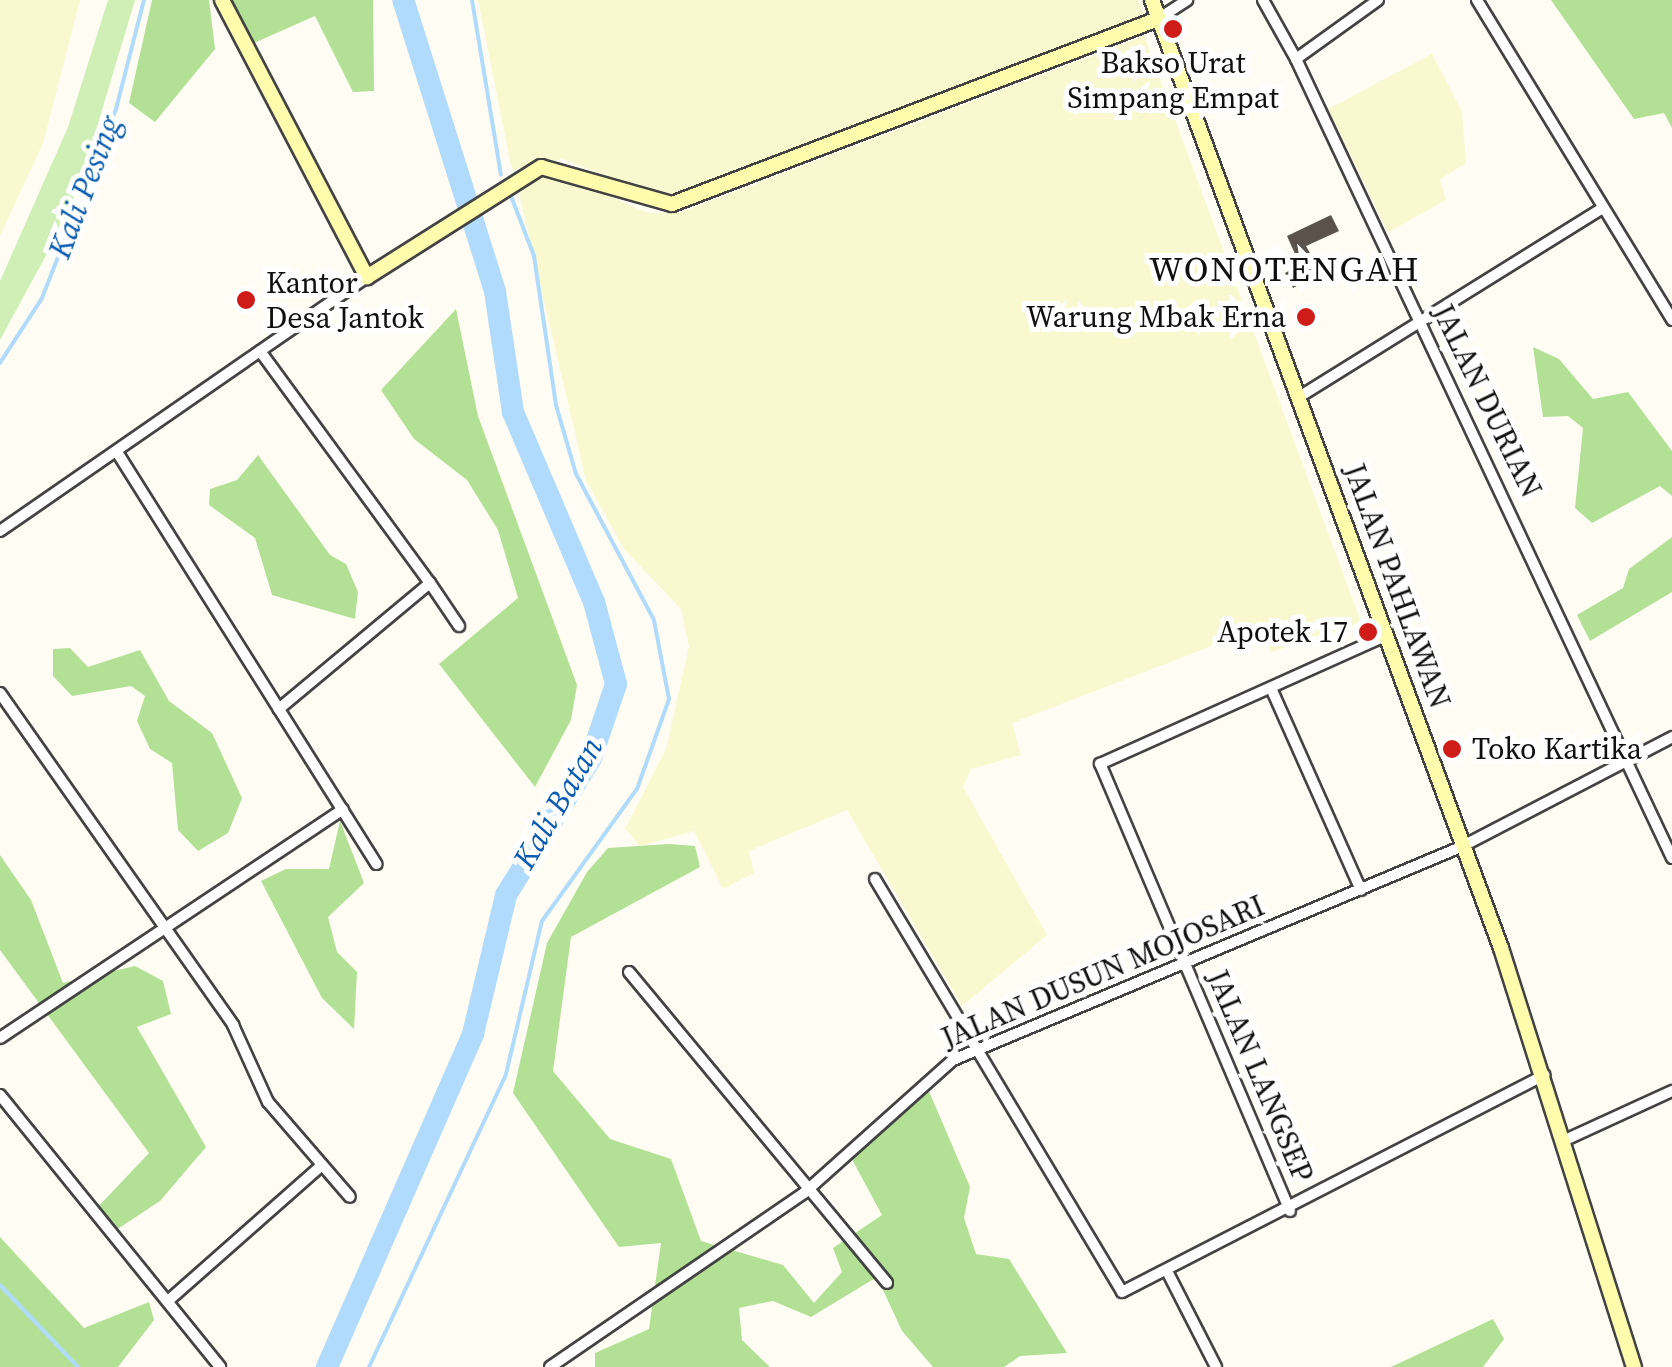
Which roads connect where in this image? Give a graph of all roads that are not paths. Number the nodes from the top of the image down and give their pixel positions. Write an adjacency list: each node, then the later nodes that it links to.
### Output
1 (222, 0): 10 (main road)
2 (1152, 0): 7 (main road, JALAN PAHLAWAN)
3 (1186, 0): 7 (street)
4 (1264, 0): 8 (street, JALAN DURIAN)
5 (1378, 0): 8 (street)
6 (1477, 0): 9 (street)
7 (1158, 19): 10 (main road); 14 (main road, JALAN PAHLAWAN)
8 (1296, 58): 12 (street, JALAN DURIAN)
9 (1600, 210): 11 (street); 12 (street)
10 (367, 277): 13 (street)
11 (1672, 320)
12 (1421, 322): 14 (street); 24 (street, JALAN DURIAN)
13 (260, 351): 15 (street); 17 (street)
14 (1299, 397): 19 (main road, JALAN PAHLAWAN)
15 (117, 452): 16 (street); 22 (street)
16 (0, 531)
17 (430, 582): 18 (street); 22 (street)
18 (459, 626)
19 (1387, 636): 20 (street); 26 (main road, JALAN PAHLAWAN)
20 (1271, 688): 30 (street); 32 (street, JALAN LANGSEP)
21 (0, 694): 31 (street)
22 (279, 710): 25 (street)
23 (1672, 737): 24 (street, JALAN DUSUN MOJOSARI)
24 (1627, 761): 26 (street, JALAN DUSUN MOJOSARI); 27 (street, JALAN DURIAN)
25 (343, 809): 28 (street); 31 (street)
26 (1463, 846): 30 (street, JALAN DUSUN MOJOSARI); 36 (main road, JALAN PAHLAWAN)
27 (1672, 858)
28 (376, 864)
29 (875, 879): 35 (street)
30 (1361, 890): 32 (street, JALAN DUSUN MOJOSARI)
31 (160, 924): 34 (street); 40 (street)
32 (1184, 960): 35 (street, JALAN DUSUN MOJOSARI); 43 (street, JALAN LANGSEP)
33 (630, 972): 41 (street)
34 (0, 1038)
35 (979, 1046): 41 (street, JALAN DUSUN MOJOSARI); 44 (street)
36 (1544, 1074): 39 (main road, JALAN PAHLAWAN); 43 (street)
37 (1672, 1092): 39 (street)
38 (0, 1095): 46 (street)
39 (1566, 1140): 50 (main road, JALAN PAHLAWAN)
40 (320, 1168): 42 (street); 46 (street)
41 (804, 1193): 45 (street); 48 (street, JALAN DUSUN MOJOSARI)
42 (350, 1197)
43 (1290, 1211): 44 (street)
44 (1169, 1275): 49 (street)
45 (887, 1283)
46 (169, 1300): 47 (street)
47 (220, 1367)
48 (550, 1367)
49 (1216, 1367)
50 (1634, 1367)

